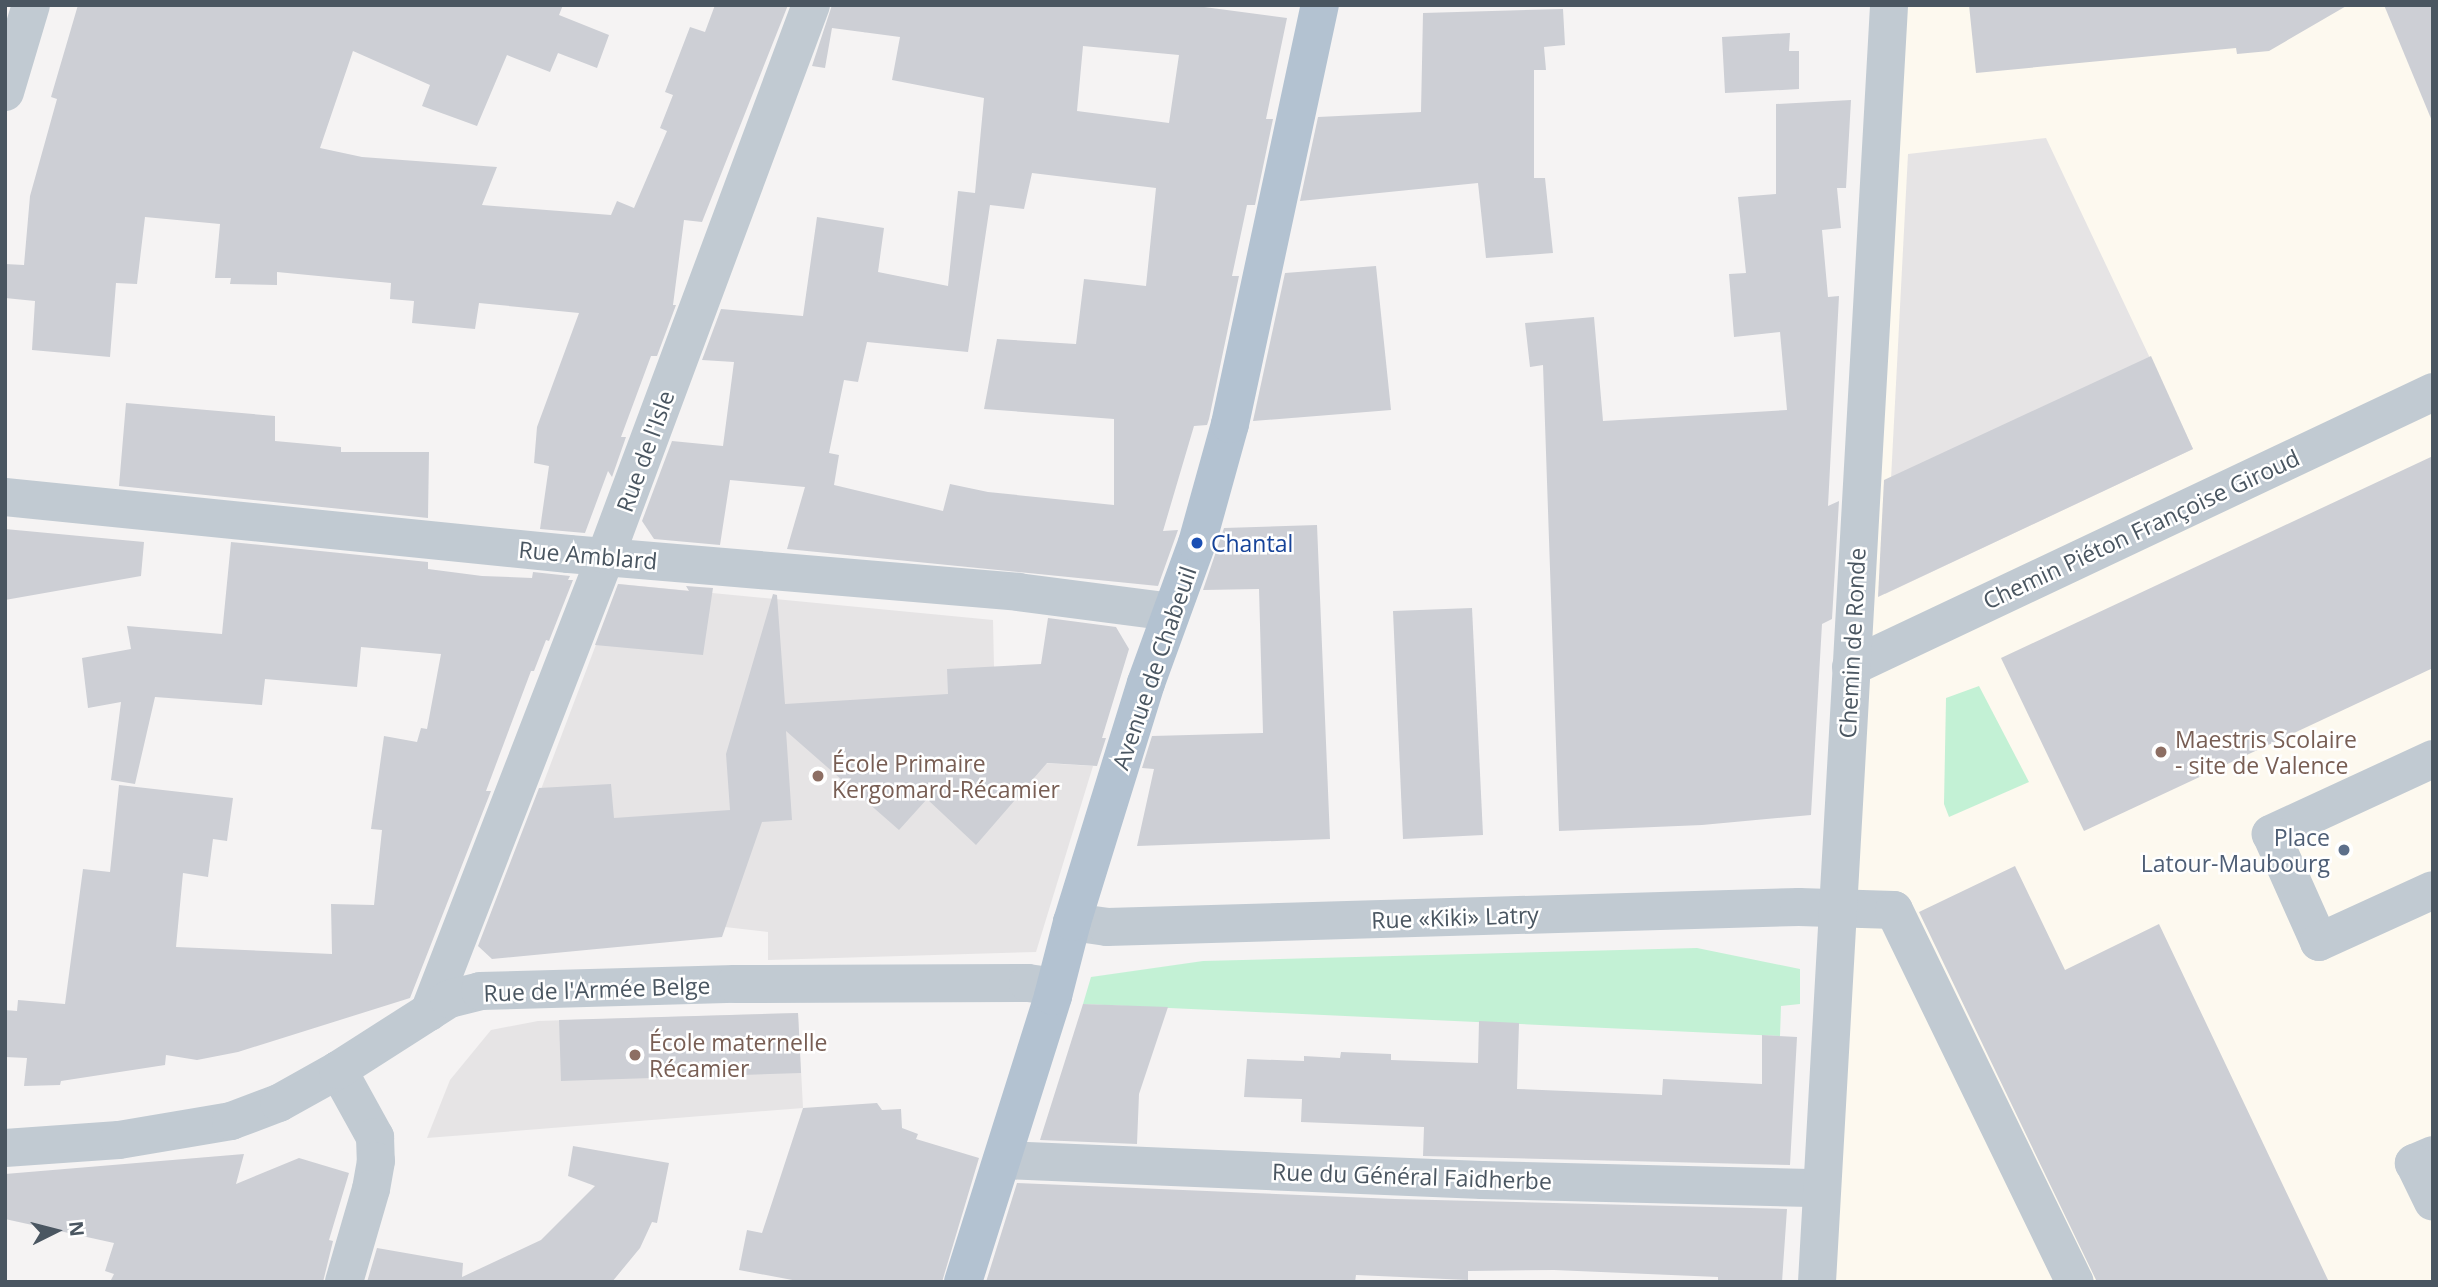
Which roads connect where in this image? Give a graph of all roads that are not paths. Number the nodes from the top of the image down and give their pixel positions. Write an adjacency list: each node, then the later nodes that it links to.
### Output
1 (31, 5): 5 (street)
2 (811, 5): 8 (street, Rue de l'Isle)
3 (1321, 5): 9 (main road, Avenue de Chabeuil)
4 (1889, 5): 10 (street, Chemin de Ronde)
5 (5, 92)
6 (2433, 392): 10 (street, Chemin Piéton Françoise Giroud)
7 (5, 497): 8 (street, Rue Amblard)
8 (606, 555): 9 (street, Rue Amblard); 16 (street, Rue de l'Isle)
9 (1171, 612): 14 (main road, Avenue de Chabeuil)
10 (1850, 667): 13 (street, Chemin de Ronde)
11 (2433, 759): 12 (street)
12 (2433, 890)
13 (1839, 907): 14 (street, Rue «Kiki» Latry); 21 (street, Chemin de Ronde); 26 (street, Rue «Kiki» Latry)
14 (1075, 912): 15 (main road, Avenue de Chabeuil)
15 (1055, 987): 16 (street, Rue de l'Armée Belge); 20 (main road, Avenue de Chabeuil)
16 (429, 1012): 17 (street, Rue de l'Armée Belge)
17 (338, 1070): 18 (street, Rue de l'Armée Belge); 23 (street)
18 (5, 1149)
19 (2433, 1155): 22 (street)
20 (1002, 1160): 21 (street, Rue du Général Faidherbe); 24 (main road, Avenue de Chabeuil)
21 (1821, 1188): 25 (street, Chemin de Ronde)
22 (2433, 1202)
23 (344, 1282)
24 (963, 1282)
25 (1817, 1282)
26 (2075, 1282)

